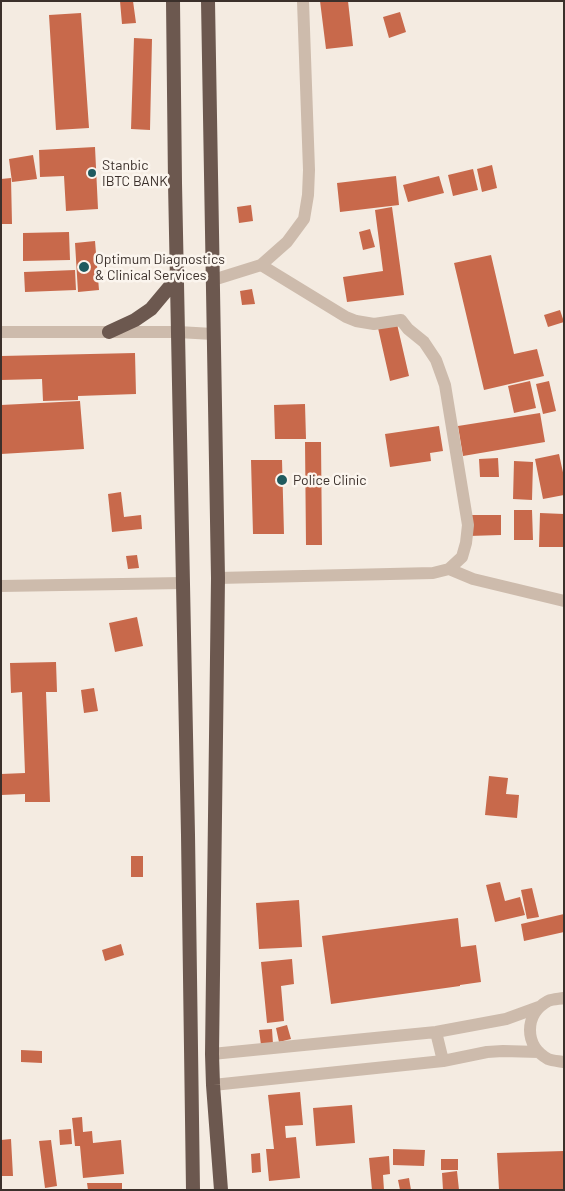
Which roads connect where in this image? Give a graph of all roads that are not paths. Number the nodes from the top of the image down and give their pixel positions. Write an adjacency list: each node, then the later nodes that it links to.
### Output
1 (173, 1): 5 (highway)
2 (208, 1): 6 (highway)
3 (303, 1): 4 (street)
4 (261, 265): 6 (street); 11 (street)
5 (177, 278): 8 (highway); 9 (highway)
6 (213, 280): 10 (highway)
7 (1, 332): 8 (street)
8 (109, 332): 9 (street)
9 (178, 332): 10 (street); 13 (highway)
10 (213, 334): 12 (highway)
11 (449, 569): 12 (street); 15 (street)
12 (218, 578): 20 (highway)
13 (183, 583): 14 (street); 24 (highway)
14 (1, 586)
15 (564, 601)
16 (564, 998): 17 (street)
17 (539, 1007): 18 (street); 19 (street)
18 (436, 1032): 20 (street); 21 (street)
19 (539, 1052): 21 (street); 22 (street)
20 (212, 1054): 23 (highway)
21 (442, 1061): 23 (street)
22 (564, 1062)
23 (213, 1085): 25 (highway)
24 (193, 1190)
25 (221, 1190)

